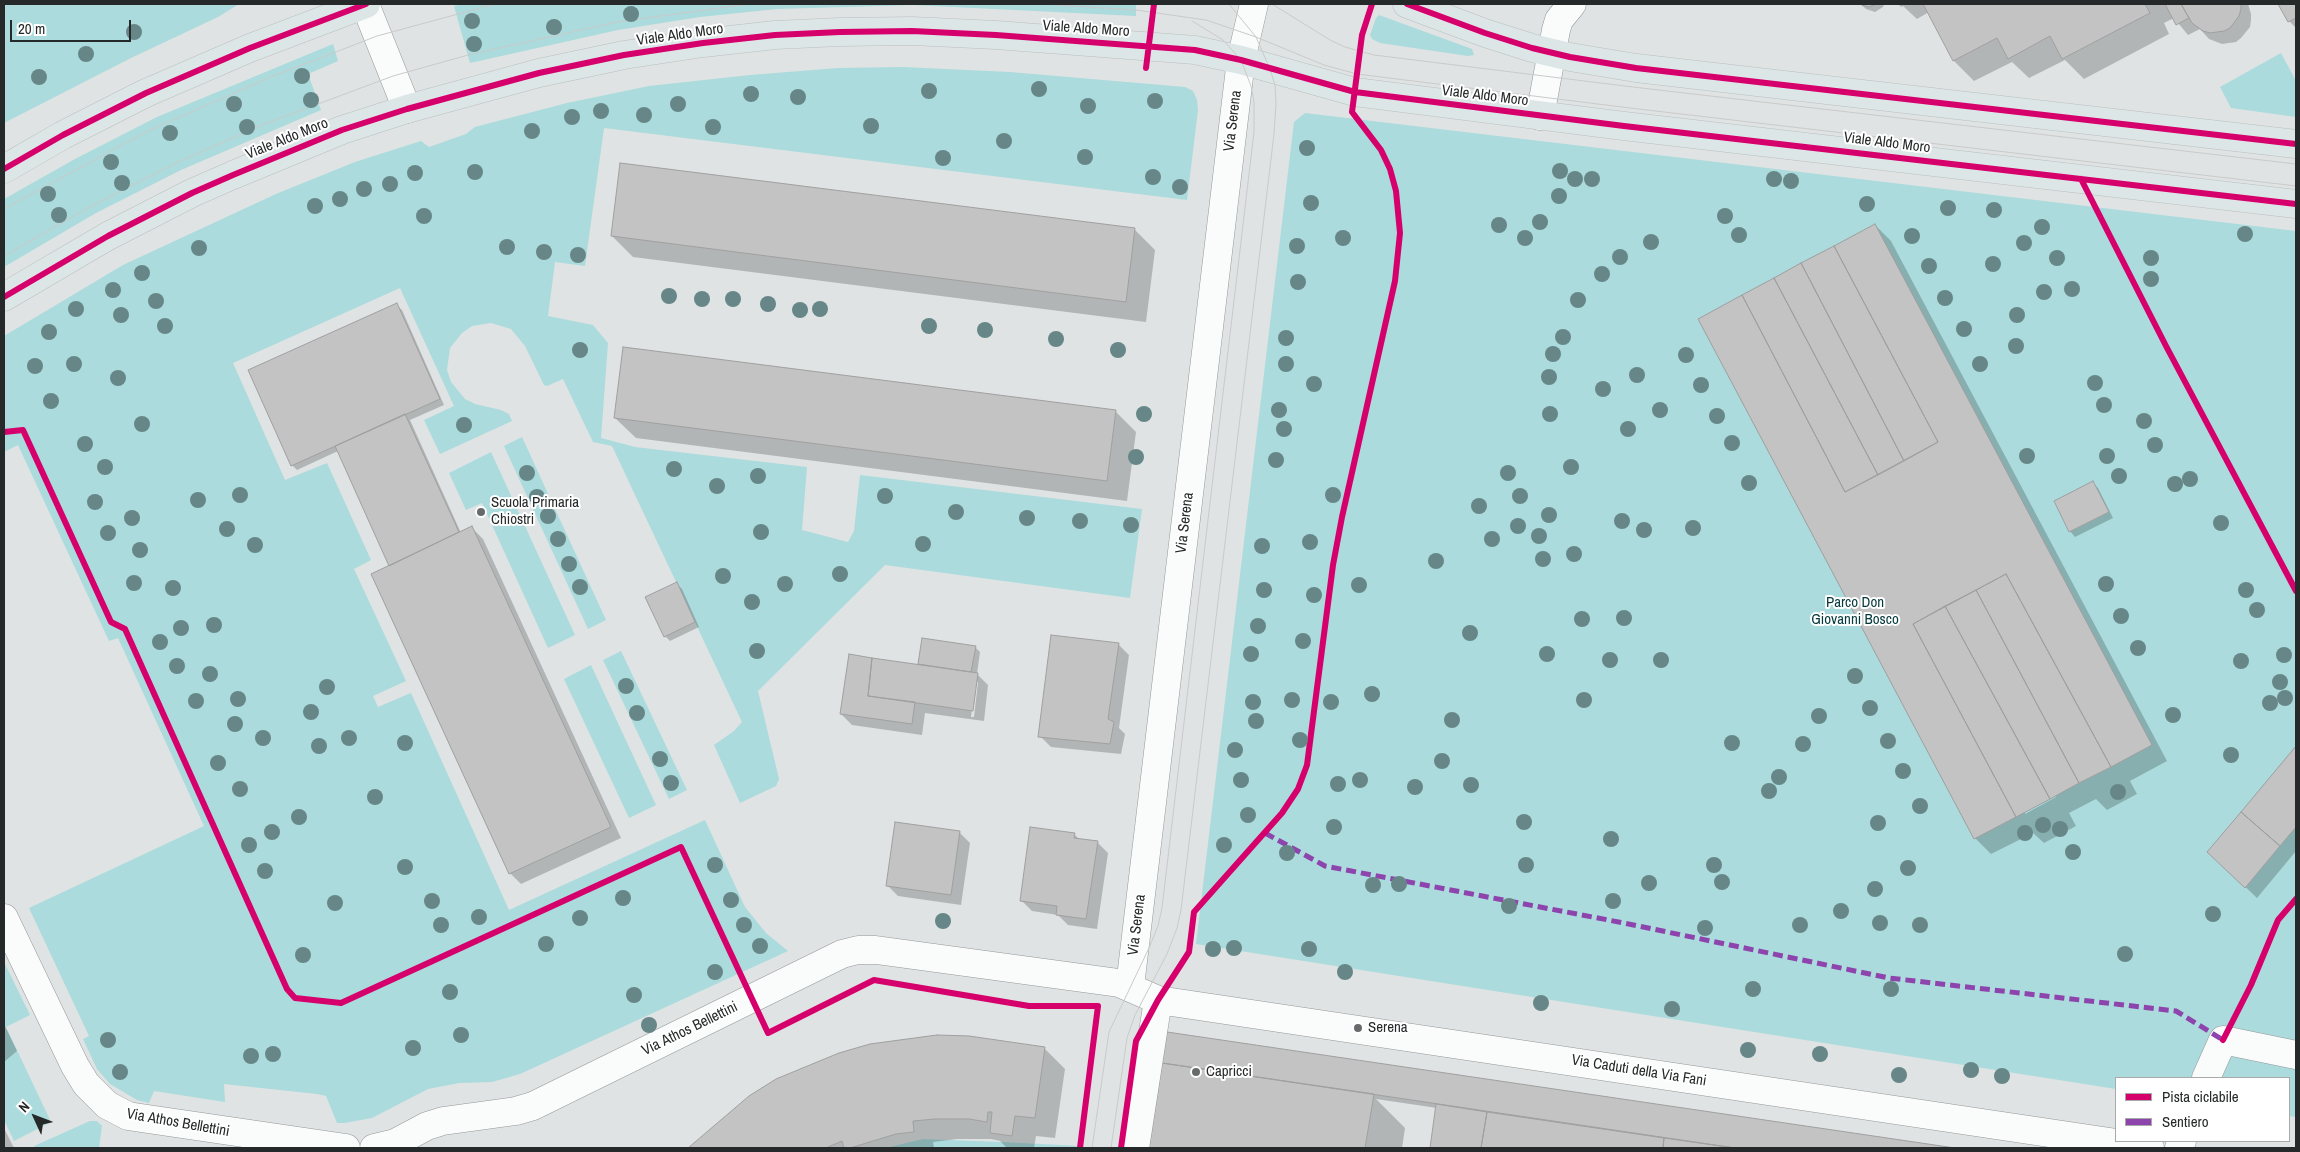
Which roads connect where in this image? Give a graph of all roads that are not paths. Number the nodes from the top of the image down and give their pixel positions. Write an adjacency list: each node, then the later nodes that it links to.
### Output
1 (365, 4): 5 (main road); 8 (street)
2 (1254, 4): 7 (street, Via Serena)
3 (1407, 4): 6 (main road)
4 (1572, 4): 6 (street)
5 (323, 11): 11 (main road)
6 (1552, 53): 9 (street); 10 (main road)
7 (1241, 60): 8 (main road, Viale Aldo Moro); 9 (main road, Viale Aldo Moro); 15 (street, Via Serena)
8 (406, 109): 13 (main road, Viale Aldo Moro)
9 (1540, 116): 12 (main road, Viale Aldo Moro)
10 (2296, 144)
11 (4, 169)
12 (2296, 204)
13 (4, 297)
14 (4, 918): 19 (street, Via Athos Bellettini)
15 (1130, 986): 16 (street, Via Caduti della Via Fani); 20 (street, Via Athos Bellettini)
16 (1158, 1000): 21 (street); 22 (street, Via Caduti della Via Fani)
17 (2296, 1055): 18 (street)
18 (2206, 1077)
19 (346, 1148)
20 (374, 1148)
21 (1135, 1148)
22 (2150, 1148)

